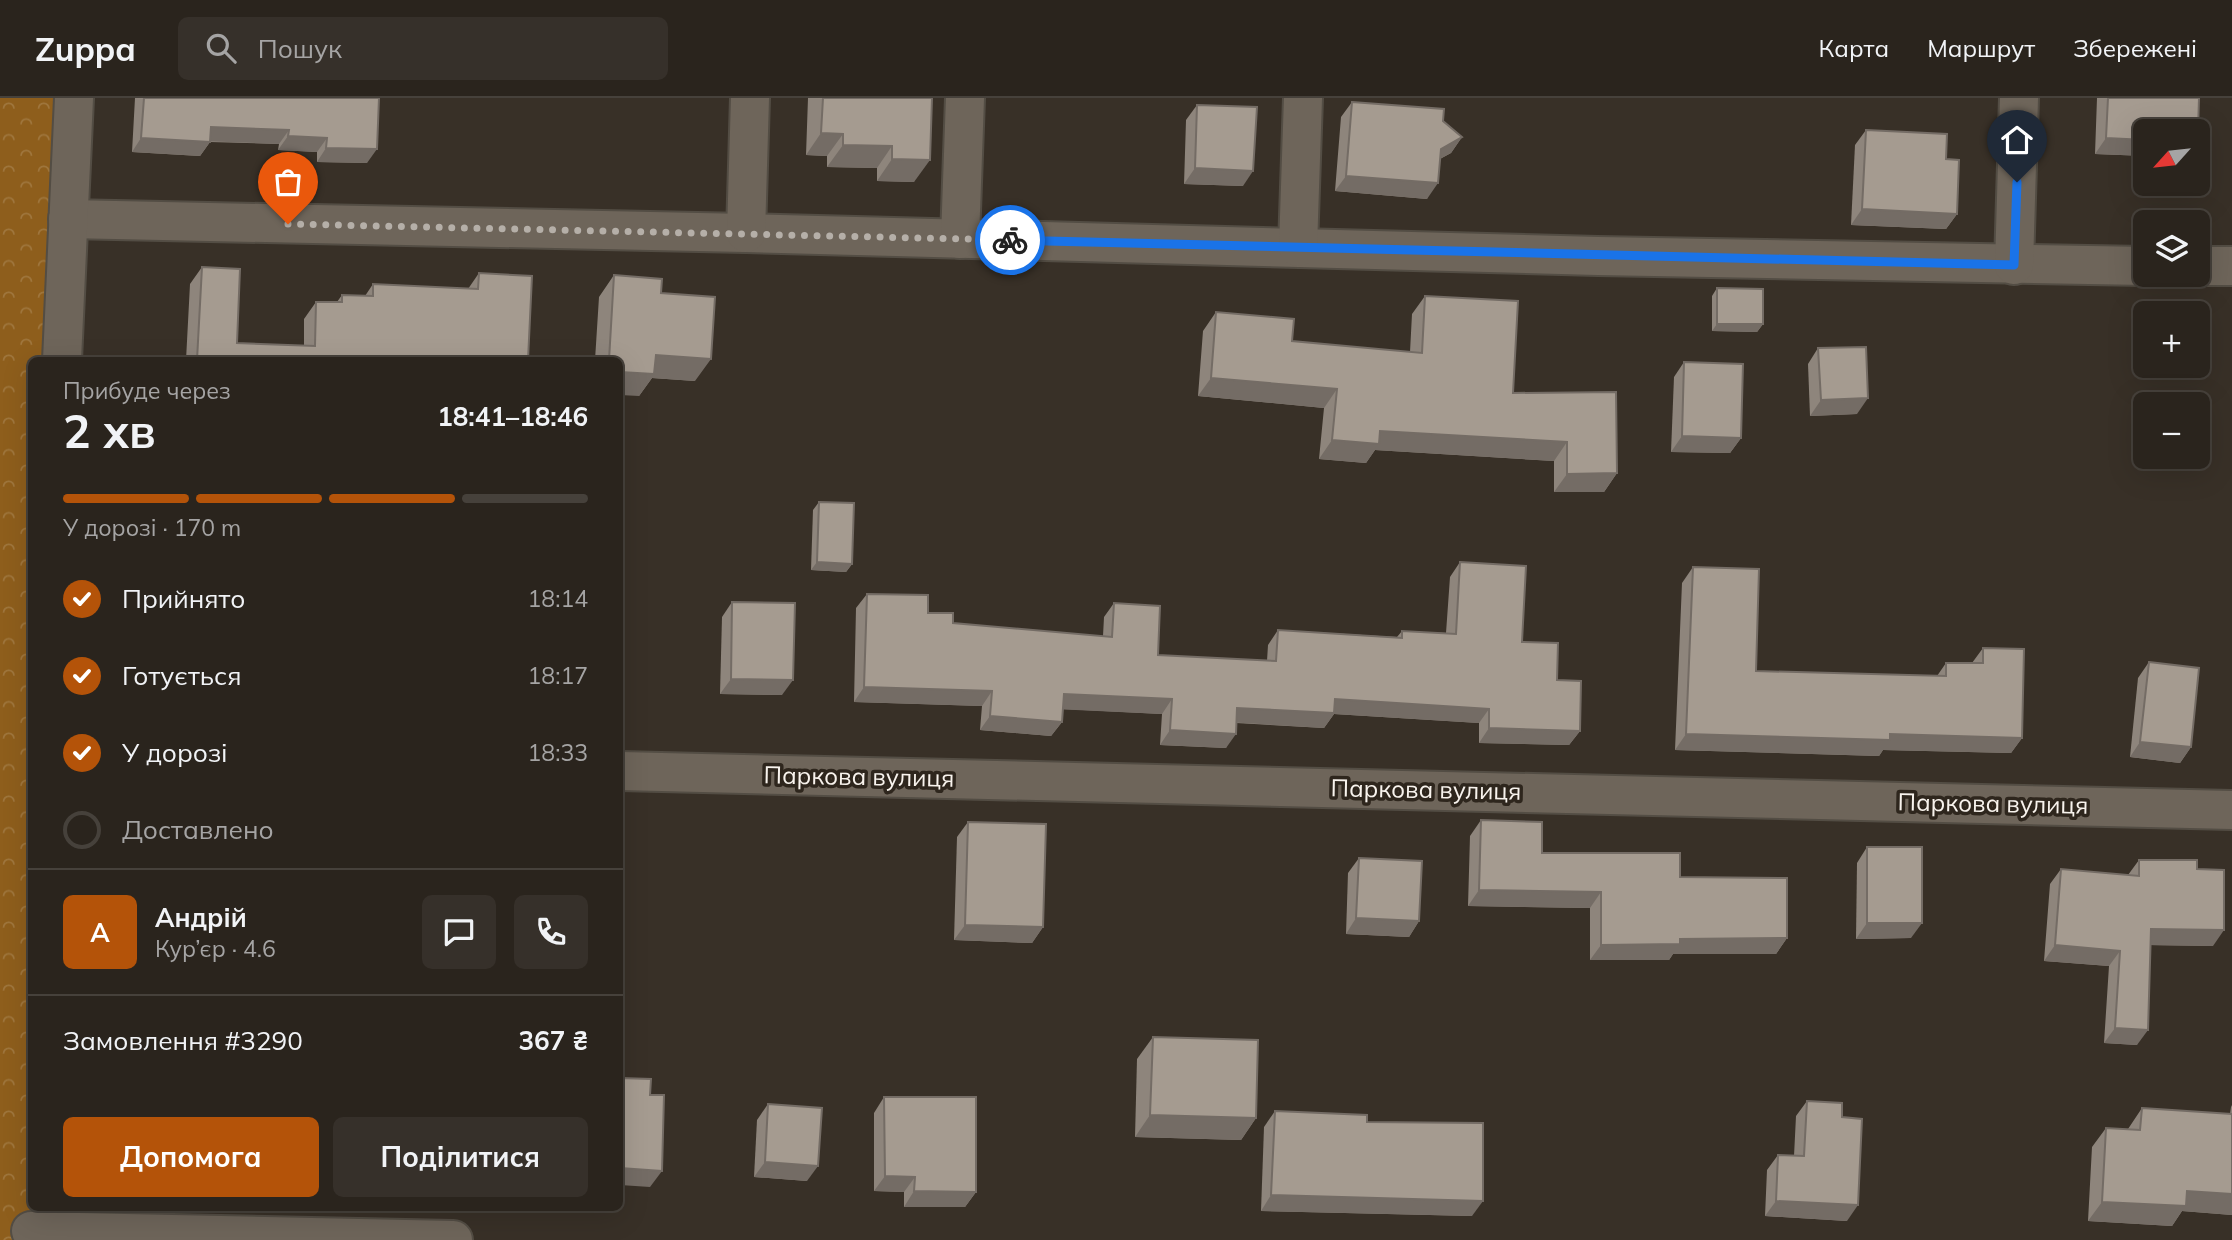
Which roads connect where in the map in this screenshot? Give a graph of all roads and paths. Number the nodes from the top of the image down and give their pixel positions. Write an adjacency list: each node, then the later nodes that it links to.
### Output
1 (74, 98): 6 (street)
2 (750, 98): 7 (street)
3 (965, 98): 8 (street)
4 (1303, 98): 9 (street)
5 (2019, 98): 10 (street)
6 (68, 219): 7 (street); 14 (street)
7 (746, 233): 8 (street)
8 (960, 239): 9 (street)
9 (1298, 247): 10 (street)
10 (2014, 265): 11 (street)
11 (2133, 266)
12 (2210, 266): 13 (street)
13 (2232, 266)
14 (62, 357)
15 (623, 771): 16 (street, Паркова вулиця)
16 (2232, 810)
17 (31, 1226): 18 (street)
18 (453, 1240)

